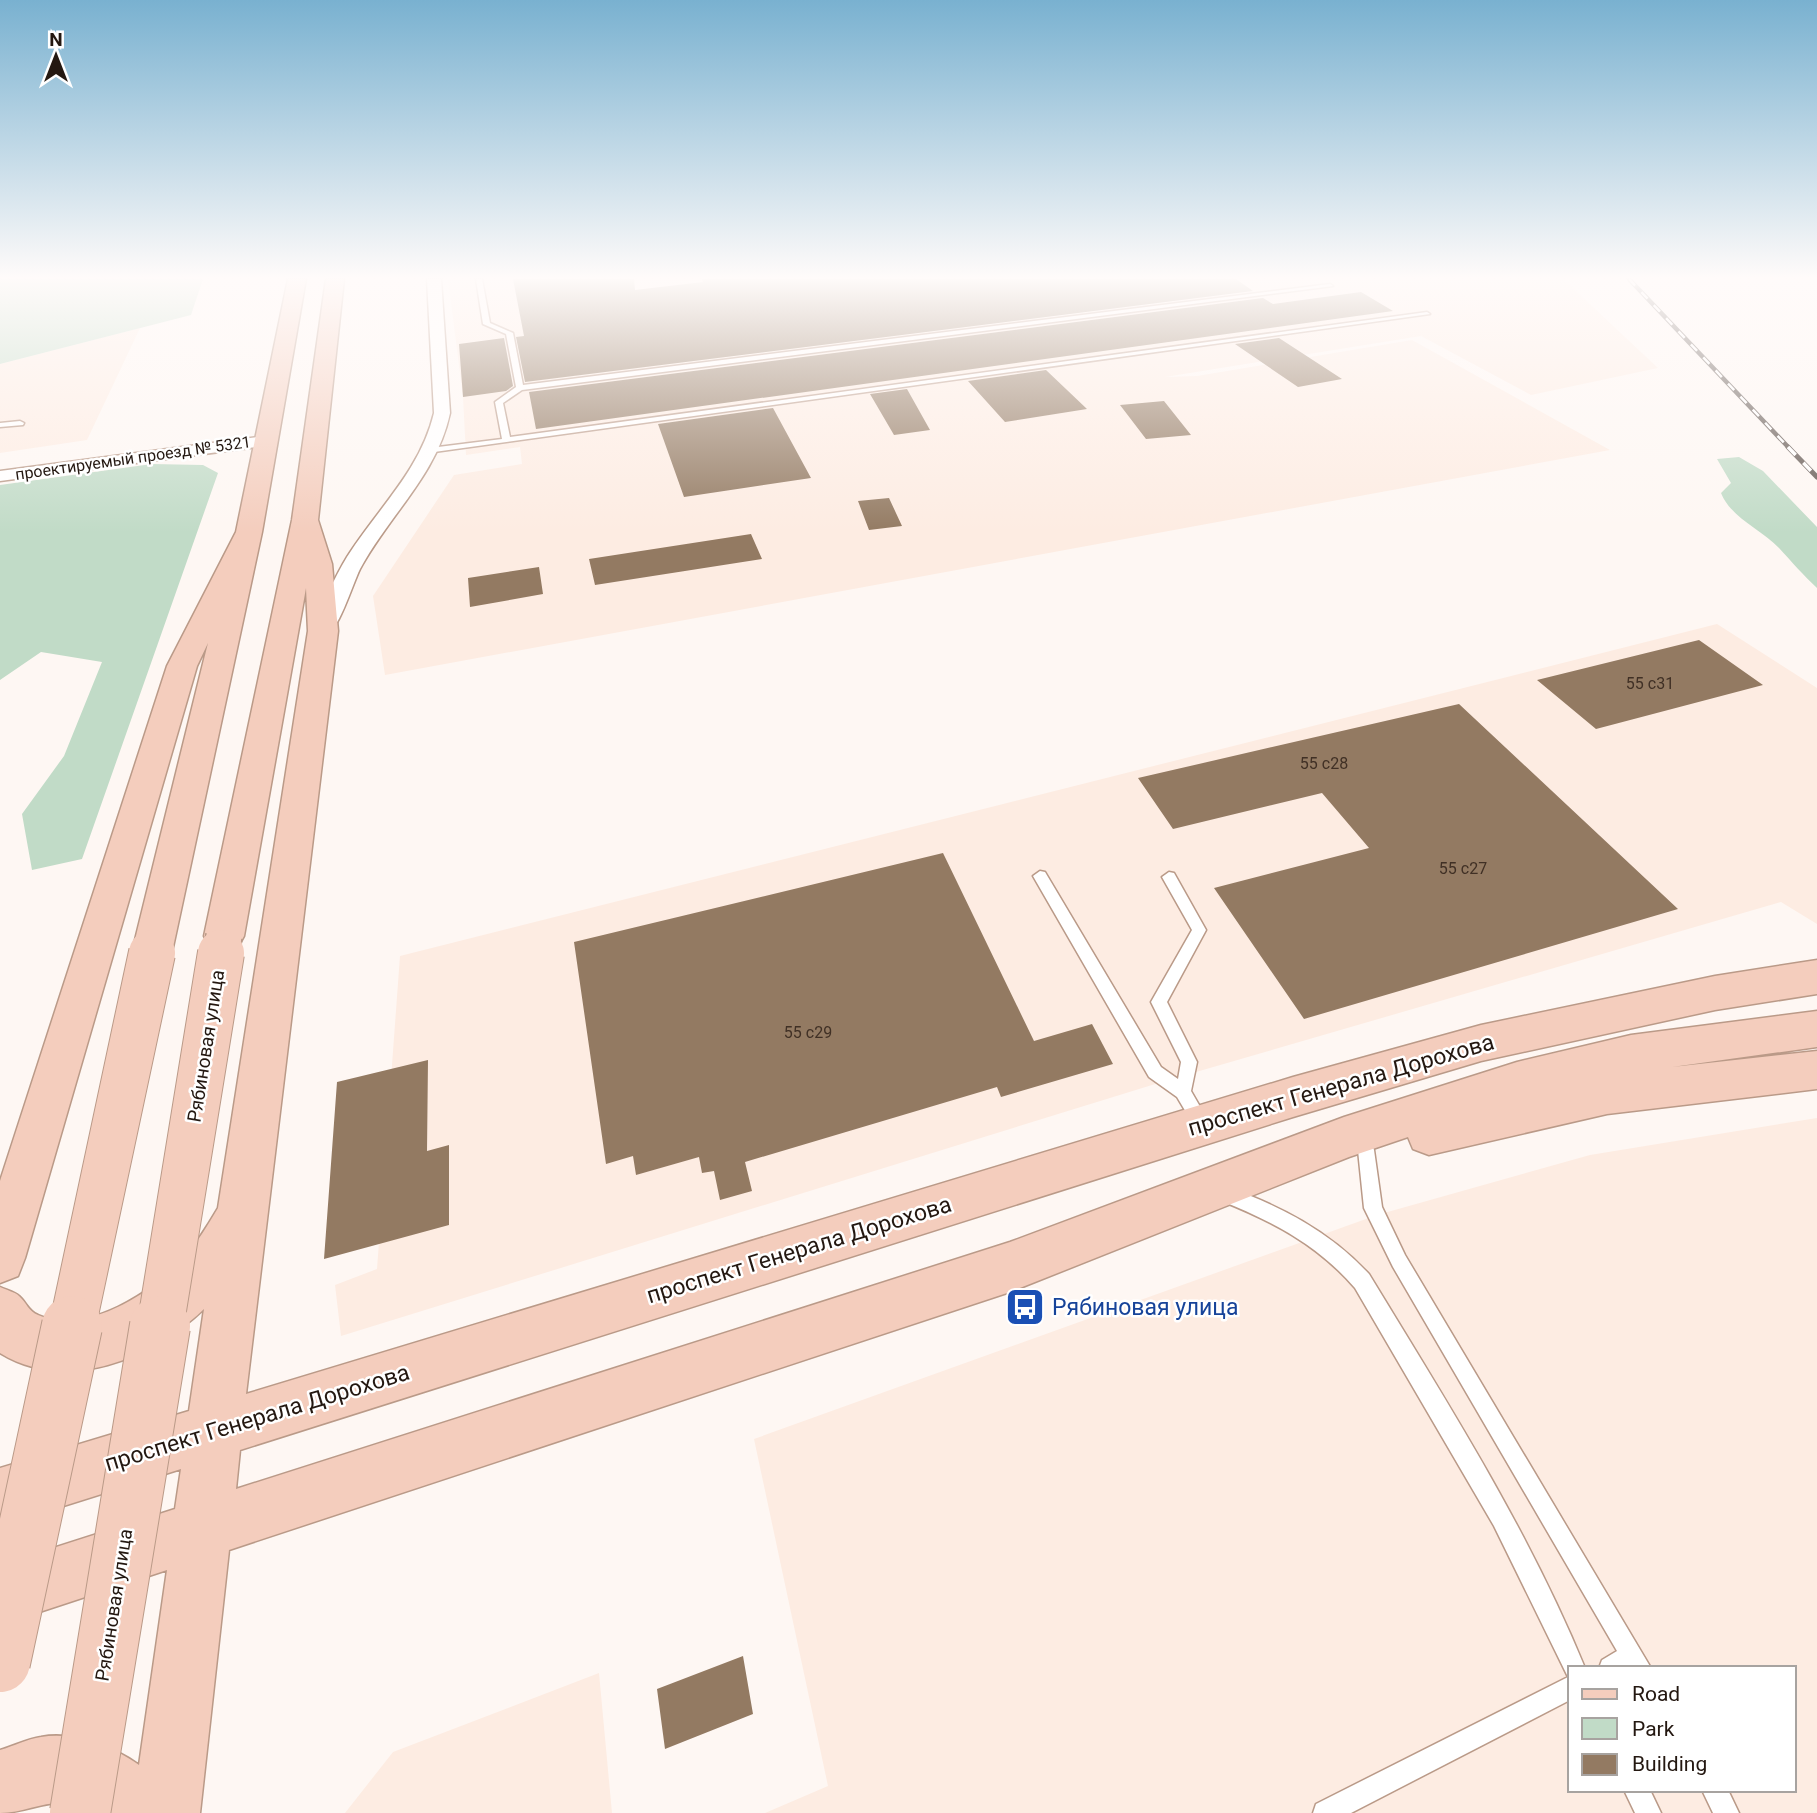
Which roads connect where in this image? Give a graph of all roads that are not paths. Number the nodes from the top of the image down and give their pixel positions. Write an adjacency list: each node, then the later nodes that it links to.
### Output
1 (281, 364): 11 (main road)
2 (324, 364): 14 (main road, Рябиновая улица)
3 (439, 364): 12 (street)
4 (515, 364): 7 (lane)
5 (714, 364): 7 (lane)
6 (1064, 364): 10 (lane)
7 (520, 388): 10 (lane)
8 (20, 423): 9 (lane)
9 (0, 425)
10 (506, 440): 12 (lane)
11 (266, 441): 13 (street, проектируемый проезд № 5321); 15 (main road)
12 (430, 451): 16 (street)
13 (0, 476)
14 (305, 520): 16 (main road); 42 (main road, Рябиновая улица, bridge)
15 (248, 531): 28 (main road); 34 (main road, bridge)
16 (323, 631): 26 (main road)
17 (1040, 876): 23 (lane)
18 (1169, 877): 23 (lane)
19 (1817, 977): 21 (main road, проспект Генерала Дорохова)
20 (1817, 1002): 21 (main road, проспект Генерала Дорохова)
21 (1602, 1017): 23 (main road, проспект Генерала Дорохова)
22 (1815, 1062): 24 (main road); 27 (main road)
23 (1193, 1109): 30 (main road, проспект Генерала Дорохова)
24 (1366, 1150): 25 (main road); 35 (lane)
25 (1220, 1193): 27 (main road); 36 (lane)
26 (243, 1203): 29 (main road); 30 (main road)
27 (1144, 1215): 32 (main road)
28 (0, 1258)
29 (0, 1313)
30 (214, 1432): 31 (main road, проспект Генерала Дорохова); 32 (main road)
31 (0, 1497)
32 (200, 1531): 33 (main road); 44 (main road)
33 (0, 1595)
34 (0, 1662)
35 (1636, 1662): 37 (lane)
36 (1573, 1666)
37 (1619, 1666)
38 (1568, 1689): 45 (lane)
39 (0, 1784): 43 (main road)
40 (1637, 1792): 46 (lane)
41 (1715, 1792): 47 (lane)
42 (80, 1813)
43 (136, 1813)
44 (166, 1813)
45 (1325, 1813)
46 (1649, 1813)
47 (1727, 1813)

